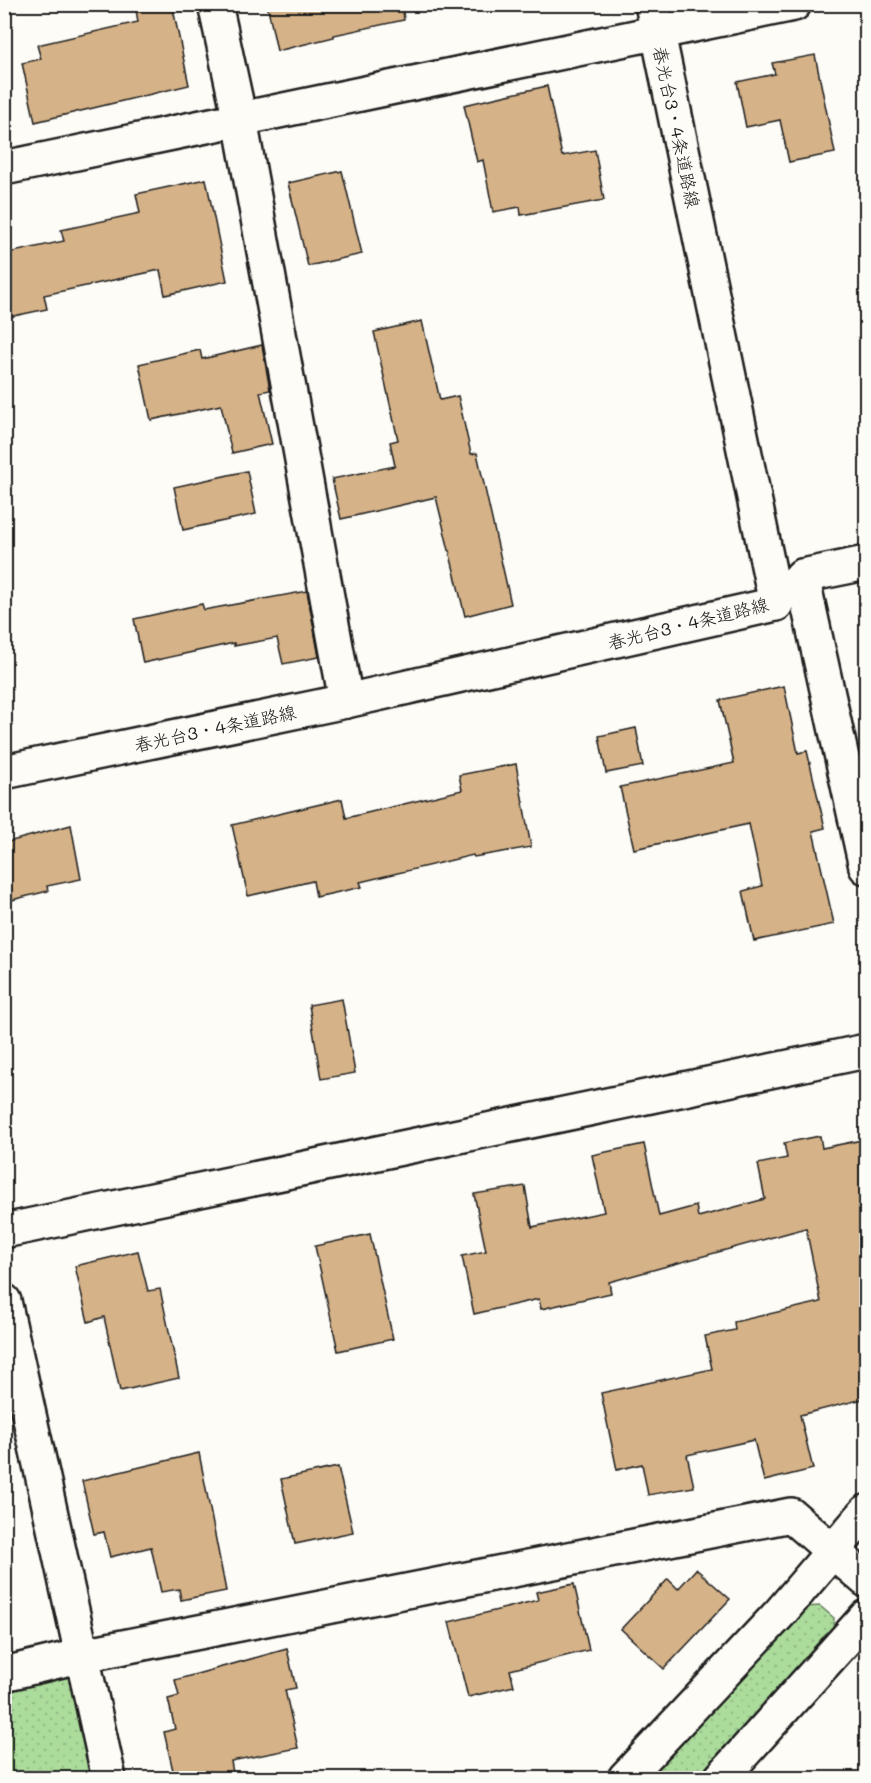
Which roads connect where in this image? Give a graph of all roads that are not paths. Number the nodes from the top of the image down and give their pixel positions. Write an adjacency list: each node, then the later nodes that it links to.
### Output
1 (215, 4): 4 (street)
2 (794, 4): 3 (street)
3 (655, 18): 4 (street); 8 (street, 春光台3・4条道路線)
4 (240, 120): 5 (street); 9 (street)
5 (4, 168)
6 (867, 563): 7 (street)
7 (802, 576): 8 (street); 11 (street)
8 (776, 604): 9 (street, 春光台3・4条道路線)
9 (346, 701): 10 (street, 春光台3・4条道路線)
10 (4, 772)
11 (867, 867)
12 (867, 1051): 13 (street)
13 (4, 1231)
14 (4, 1301): 19 (street)
15 (867, 1512): 16 (street)
16 (832, 1549): 17 (street); 19 (street); 22 (street)
17 (867, 1580)
18 (867, 1617): 23 (street)
19 (83, 1655): 20 (street); 21 (street)
20 (4, 1674)
21 (109, 1779)
22 (625, 1779)
23 (721, 1779)

